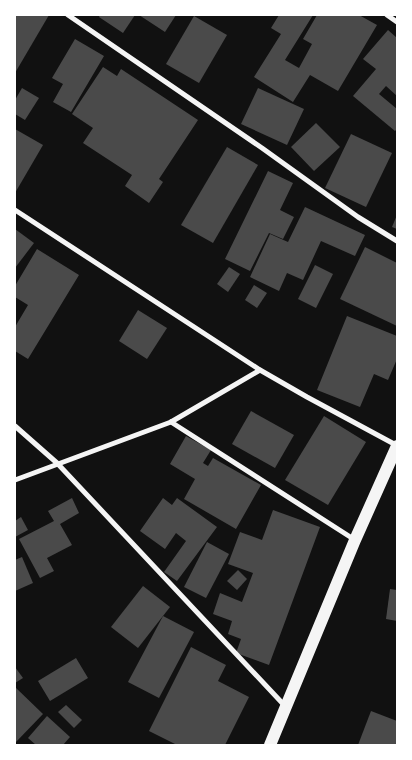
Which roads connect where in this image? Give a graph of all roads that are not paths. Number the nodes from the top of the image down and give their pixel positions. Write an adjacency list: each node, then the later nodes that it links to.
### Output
1 (68, 15): 5 (street)
2 (387, 15): 3 (street)
3 (397, 22)
4 (15, 210): 6 (street)
5 (397, 241)
6 (260, 370): 7 (street); 9 (street)
7 (171, 422): 10 (street); 12 (street)
8 (15, 426): 10 (street)
9 (397, 446): 12 (main road)
10 (57, 463): 11 (street); 13 (street)
11 (15, 480)
12 (355, 540): 13 (main road)
13 (287, 708): 14 (main road)
14 (270, 745)

